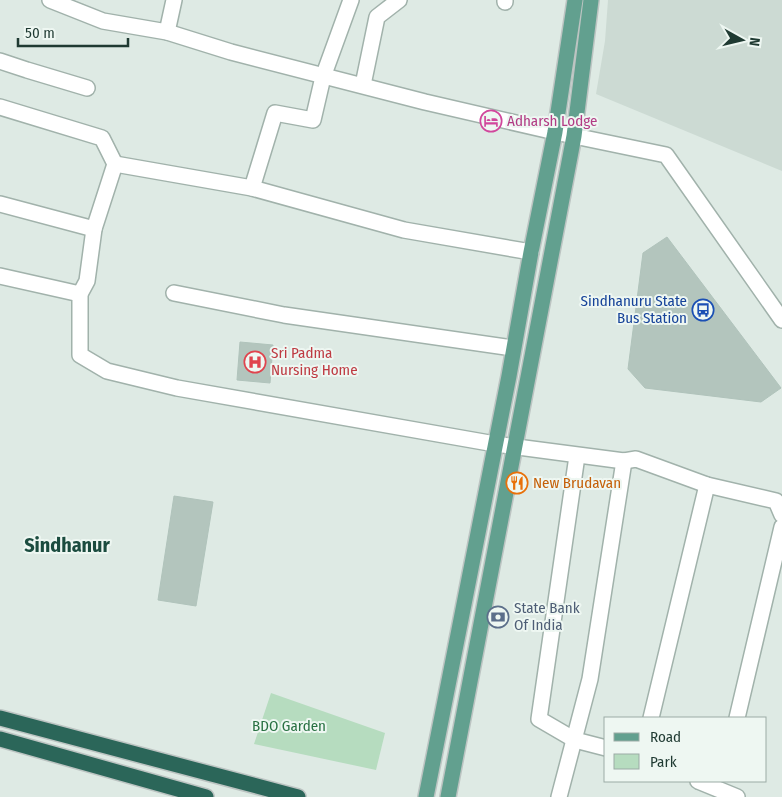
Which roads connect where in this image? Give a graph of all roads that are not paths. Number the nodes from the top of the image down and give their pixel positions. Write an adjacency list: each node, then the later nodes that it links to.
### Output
1 (174, 0): 7 (street)
2 (352, 0): 9 (street)
3 (399, 0): 10 (street)
4 (574, 0): 13 (main road)
5 (591, 0): 14 (main road)
6 (54, 1): 7 (street)
7 (167, 32): 9 (street)
8 (0, 61): 11 (street)
9 (323, 76): 10 (street); 16 (street)
10 (362, 85): 13 (street)
11 (87, 88)
12 (0, 107): 15 (street)
13 (555, 132): 14 (street); 19 (main road)
14 (574, 136): 23 (street); 26 (main road)
15 (115, 164): 16 (street); 18 (street)
16 (252, 188): 19 (street)
17 (0, 204): 18 (street)
18 (94, 229): 22 (street)
19 (530, 252): 24 (main road)
20 (0, 276): 22 (street)
21 (174, 293): 24 (street)
22 (80, 294): 25 (street)
23 (782, 320)
24 (513, 348): 25 (main road)
25 (495, 444): 26 (street); 42 (main road)
26 (514, 447): 27 (street); 43 (main road)
27 (577, 456): 28 (street); 36 (street)
28 (624, 461): 29 (street); 36 (street)
29 (707, 485): 30 (street); 32 (street)
30 (782, 515)
31 (782, 527): 33 (street)
32 (651, 717)
33 (737, 717)
34 (0, 718): 41 (highway)
35 (0, 739): 40 (highway)
36 (575, 740): 37 (street); 44 (street)
37 (604, 747)
38 (704, 782): 39 (street)
39 (722, 785): 45 (street)
40 (206, 797)
41 (298, 797)
42 (426, 797)
43 (448, 797)
44 (559, 797)
45 (737, 797)

